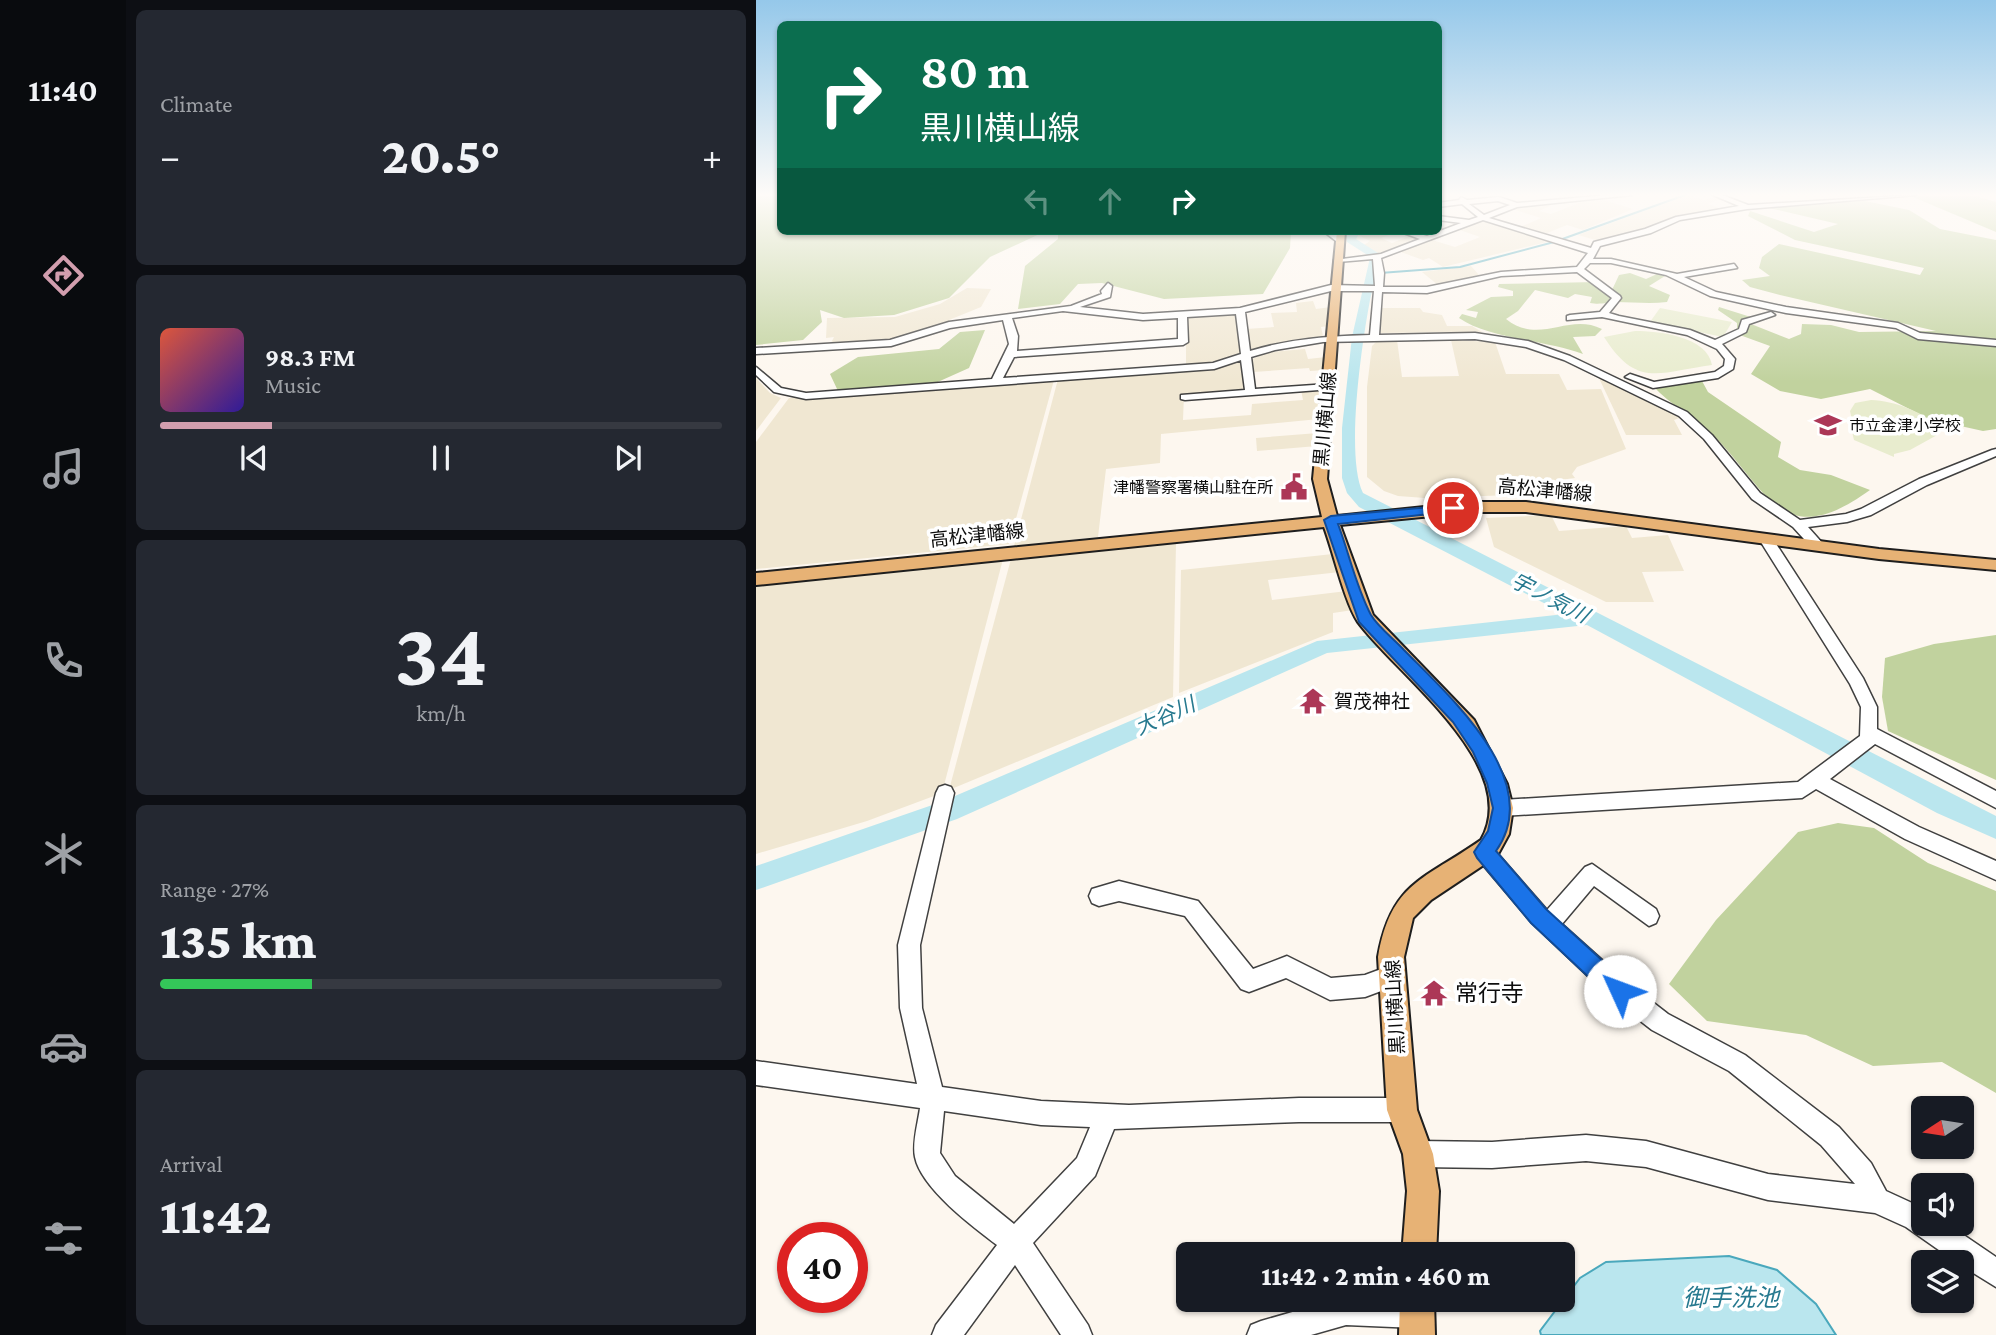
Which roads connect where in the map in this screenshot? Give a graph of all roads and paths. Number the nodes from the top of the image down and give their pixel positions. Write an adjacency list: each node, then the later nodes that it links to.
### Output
1 (1588, 257): 4 (street)
2 (1373, 258): 3 (street); 10 (street)
3 (1339, 260): 9 (main road, 黒川横山線)
4 (1587, 261): 6 (street); 7 (street)
5 (1734, 267): 7 (street)
6 (1579, 269): 10 (street); 15 (street)
7 (1678, 276): 14 (street)
8 (1108, 286): 11 (street)
9 (1336, 289): 10 (street); 12 (street); 22 (main road, 黒川横山線)
10 (1376, 290): 21 (street)
11 (1069, 308): 13 (street); 17 (street)
12 (1240, 310): 16 (street); 28 (street)
13 (1084, 311): 16 (street); 19 (street)
14 (1772, 311): 20 (street); 23 (street); 24 (street)
15 (1603, 314): 18 (street); 24 (street)
16 (1182, 315): 27 (street)
17 (1007, 318): 26 (street); 27 (street)
18 (1570, 318)
19 (1046, 319)
20 (1780, 326)
21 (1378, 337): 22 (street); 25 (street)
22 (1332, 338): 28 (street); 31 (main road, 黒川横山線)
23 (1996, 343)
24 (1714, 344): 25 (street)
25 (1546, 350): 36 (street)
26 (756, 351)
27 (1012, 354): 30 (street)
28 (1246, 358): 30 (street); 32 (street)
29 (756, 370): 30 (street)
30 (996, 382)
31 (1328, 387): 32 (street); 35 (main road, 黒川横山線)
32 (1250, 392): 33 (street)
33 (1185, 397)
34 (1996, 452): 36 (street)
35 (1331, 520): 37 (main road, 高松津幡線); 40 (main road, 高松津幡線); 45 (main road, 黒川横山線)
36 (1798, 524): 38 (street)
37 (1766, 539): 38 (main road, 高松津幡線); 41 (street)
38 (1818, 546): 39 (main road, 高松津幡線)
39 (1996, 565)
40 (756, 579)
41 (1870, 736): 42 (street); 44 (street)
42 (1820, 778): 45 (street); 47 (street)
43 (944, 796): 53 (street)
44 (1996, 800)
45 (1502, 808): 46 (main road)
46 (1484, 852): 50 (street); 51 (main road, 黒川横山線)
47 (1996, 871)
48 (1098, 896): 51 (street)
49 (1649, 916): 50 (street)
50 (1548, 925): 57 (street)
51 (1392, 976): 54 (main road, 黒川横山線)
52 (756, 1073): 53 (street)
53 (933, 1099): 55 (street); 58 (street)
54 (1402, 1110): 55 (street); 56 (main road, 黒川横山線)
55 (1107, 1116): 58 (street)
56 (1418, 1154): 57 (street); 59 (main road, 黒川横山線)
57 (1877, 1200): 60 (street)
58 (1016, 1242): 62 (street); 63 (street)
59 (1420, 1242)
60 (1996, 1273)
61 (1417, 1316): 64 (street)
62 (946, 1335)
63 (1078, 1335)
64 (1261, 1335)

